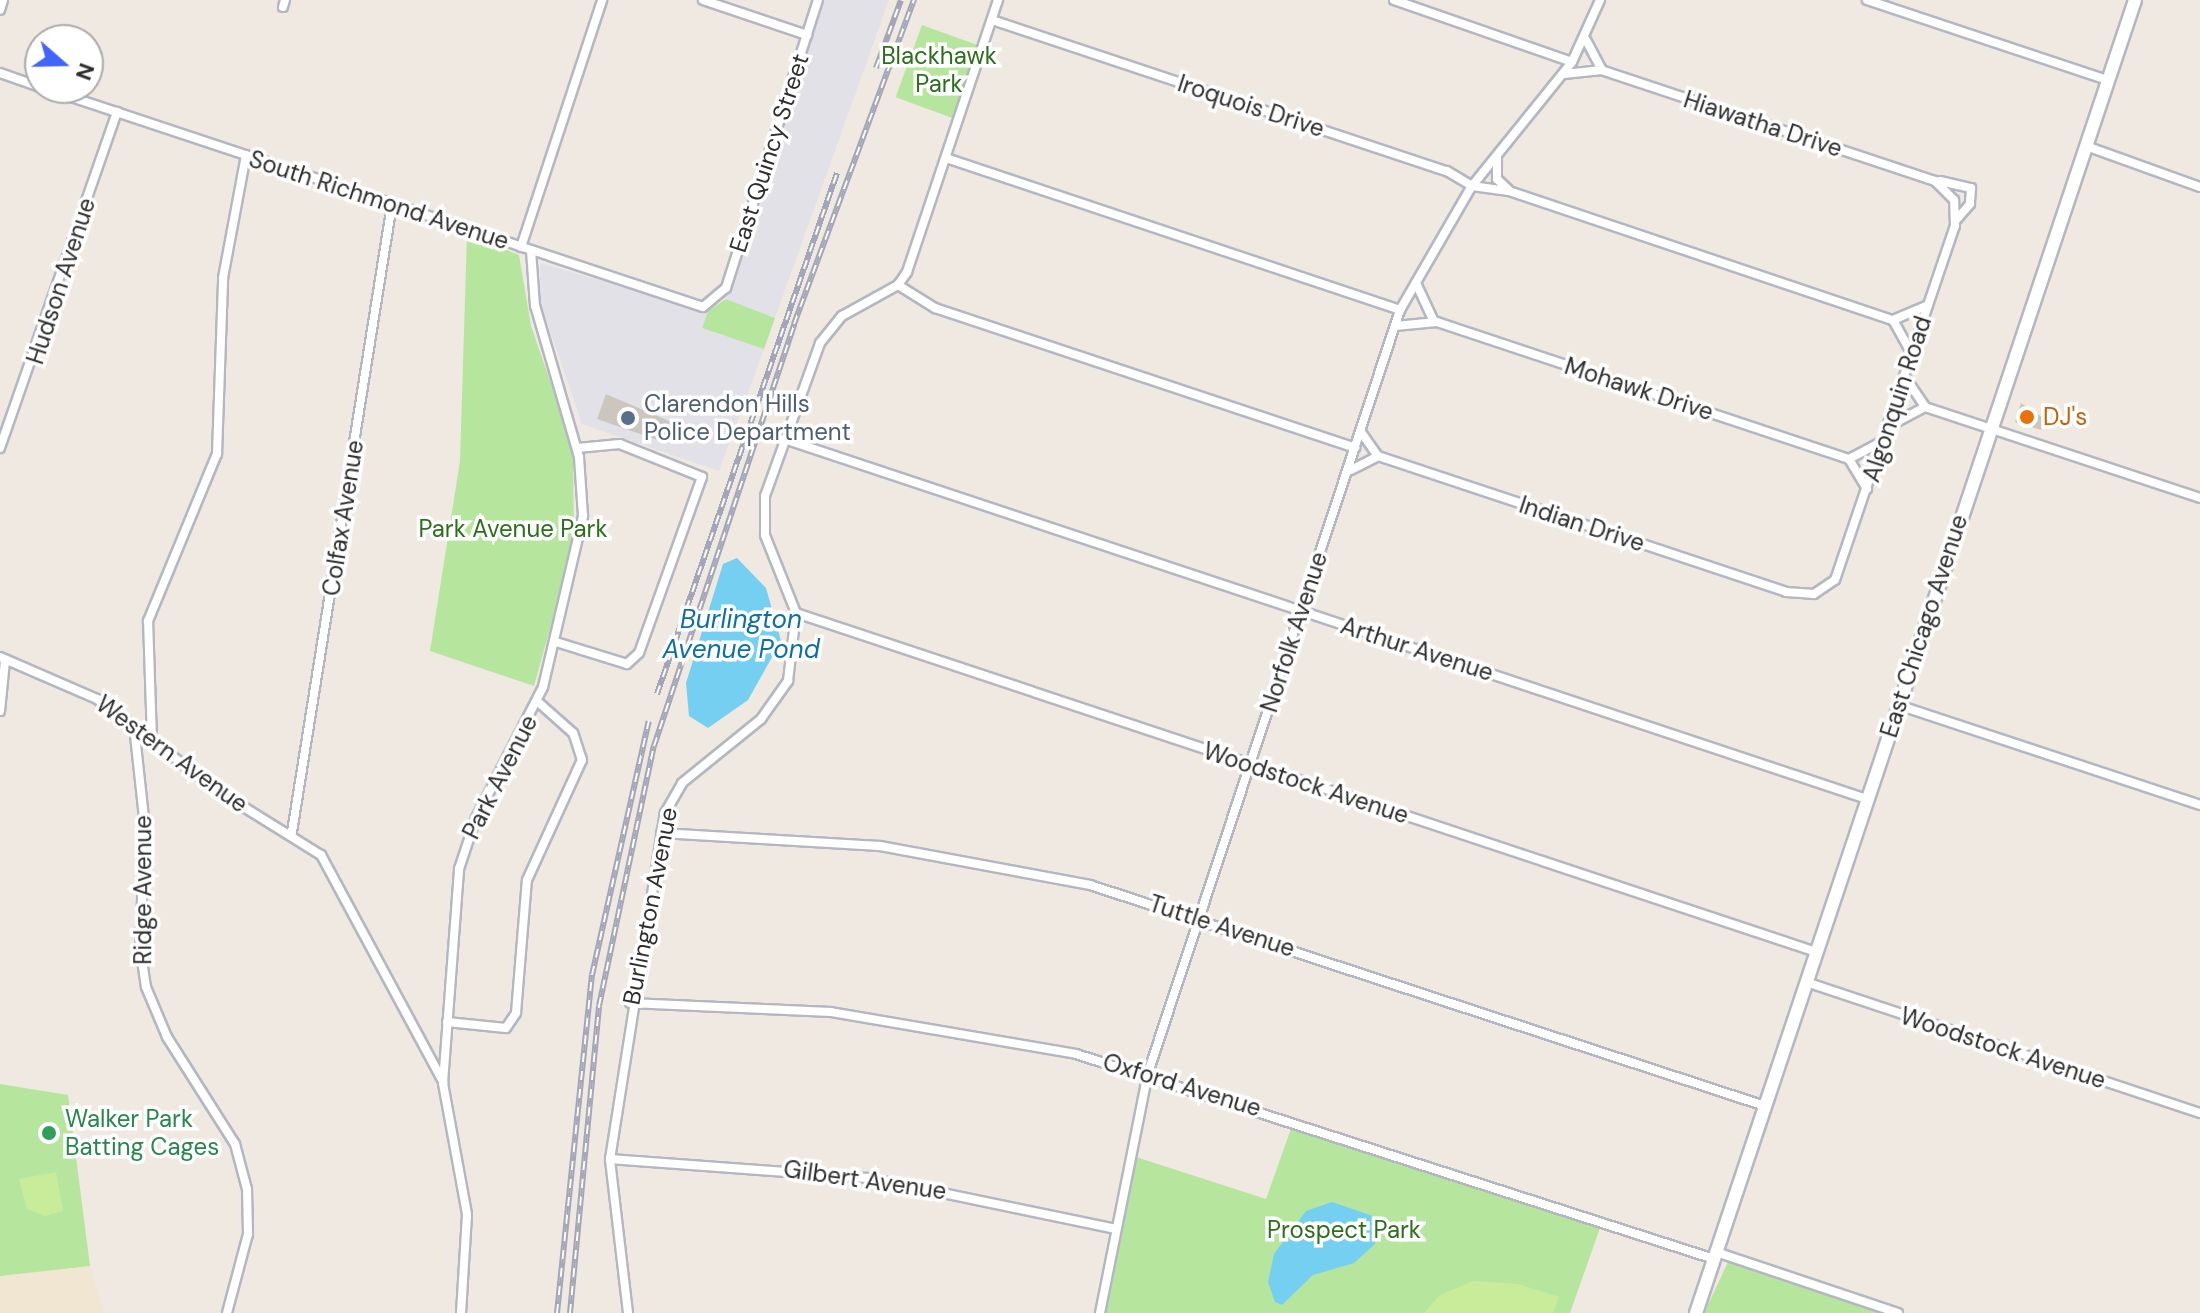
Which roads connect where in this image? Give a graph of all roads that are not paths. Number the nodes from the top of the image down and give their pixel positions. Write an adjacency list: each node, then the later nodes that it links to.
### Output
1 (3, 0): 10 (street)
2 (602, 0): 33 (street)
3 (703, 0): 12 (street)
4 (818, 0): 12 (street, East Quincy Street)
5 (998, 0): 11 (street)
6 (1394, 0): 14 (street)
7 (1600, 0): 13 (street, Norfolk Avenue)
8 (1867, 0): 18 (street)
9 (2135, 0): 18 (main road, East Chicago Avenue)
10 (0, 10)
11 (992, 20): 25 (street); 27 (street, Iroquois Drive)
12 (807, 35): 37 (street, East Quincy Street)
13 (1586, 38): 14 (street, Norfolk Avenue); 15 (street)
14 (1572, 62): 17 (street, Norfolk Avenue)
15 (1602, 70): 17 (street, Hiawatha Drive); 26 (street, Hiawatha Drive)
16 (0, 73): 19 (street, South Richmond Avenue)
17 (1563, 75): 23 (street, Norfolk Avenue)
18 (2108, 80): 22 (main road, East Chicago Avenue)
19 (24, 81)
20 (93, 104): 21 (street, South Richmond Avenue)
21 (117, 112): 24 (street, South Richmond Avenue); 51 (street, Hudson Avenue)
22 (2086, 146): 28 (street); 47 (main road, East Chicago Avenue)
23 (1500, 151): 27 (street, Norfolk Avenue); 29 (street)
24 (246, 155): 31 (street, South Richmond Avenue); 68 (street)
25 (949, 159): 36 (street); 39 (street)
26 (1935, 181): 30 (street, Hiawatha Drive); 32 (street)
27 (1472, 186): 29 (street, Iroquois Drive); 35 (street, Norfolk Avenue)
28 (2200, 187)
29 (1509, 191): 40 (street, Iroquois Drive)
30 (1954, 200): 32 (street, Algonquin Road)
31 (392, 204): 33 (street, South Richmond Avenue); 72 (street, Colfax Avenue)
32 (1957, 219): 38 (street, Algonquin Road)
33 (521, 247): 34 (street, South Richmond Avenue)
34 (531, 250): 37 (street, South Richmond Avenue); 52 (street, Park Avenue)
35 (1416, 278): 39 (street, Norfolk Avenue); 41 (street)
36 (898, 285): 49 (street, Burlington Avenue); 53 (street)
37 (714, 303)
38 (1929, 304): 40 (street); 43 (street, Algonquin Road)
39 (1400, 310): 42 (street, Norfolk Avenue)
40 (1893, 320): 43 (street)
41 (1437, 322): 42 (street, Mohawk Drive); 55 (street, Mohawk Drive)
42 (1395, 326): 48 (street, Norfolk Avenue)
43 (1912, 355): 44 (street, Algonquin Road)
44 (1905, 376): 45 (street); 46 (street, Algonquin Road)
45 (1925, 407): 46 (street); 47 (street)
46 (1889, 426): 50 (street, Algonquin Road)
47 (1989, 429): 58 (street); 65 (main road, East Chicago Avenue)
48 (1361, 430): 53 (street, Norfolk Avenue); 54 (street)
49 (784, 439): 60 (street, Arthur Avenue); 61 (street, Burlington Avenue)
50 (1884, 440): 55 (street); 57 (street, Algonquin Road)
51 (0, 448)
52 (577, 448): 62 (street, Park Avenue); 62 (street)
53 (1355, 448): 56 (street, Norfolk Avenue)
54 (1378, 456): 56 (street); 59 (street, Indian Drive)
55 (1849, 459): 57 (street)
56 (1347, 473): 60 (street, Norfolk Avenue)
57 (1867, 489): 59 (street, Algonquin Road)
58 (2200, 498)
59 (1821, 591)
60 (1301, 611): 69 (street, Norfolk Avenue); 70 (street, Arthur Avenue)
61 (796, 613): 69 (street, Woodstock Avenue); 73 (street, Burlington Avenue)
62 (556, 642): 64 (street, Park Avenue)
63 (2, 659): 66 (street); 67 (street, Western Avenue)
64 (537, 701): 78 (street, Park Avenue); 78 (street)
65 (1898, 705): 70 (main road, East Chicago Avenue); 71 (street)
66 (0, 711)
67 (134, 726): 68 (street, Western Avenue); 86 (street, Ridge Avenue)
68 (152, 740): 72 (street, Western Avenue)
69 (1250, 764): 74 (street, Norfolk Avenue); 75 (street, Woodstock Avenue)
70 (1867, 799): 75 (main road, East Chicago Avenue)
71 (2200, 805)
72 (292, 832): 80 (street, Western Avenue)
73 (661, 833): 74 (street, Tuttle Avenue); 77 (street, Burlington Avenue)
74 (1199, 918): 79 (street, Norfolk Avenue); 81 (street, Tuttle Avenue)
75 (1816, 952): 76 (main road, East Chicago Avenue)
76 (1806, 982): 81 (main road, East Chicago Avenue); 82 (street, Woodstock Avenue)
77 (630, 1003): 79 (street, Oxford Avenue); 83 (street, Burlington Avenue)
78 (447, 1022): 80 (street, Park Avenue)
79 (1148, 1073): 84 (street, Norfolk Avenue); 85 (street, Oxford Avenue)
80 (443, 1083): 87 (street, Park Avenue)
81 (1765, 1106): 85 (main road, East Chicago Avenue)
82 (2200, 1113)
83 (610, 1159): 84 (street, Gilbert Avenue); 88 (street, Burlington Avenue)
84 (1116, 1229): 89 (street, Norfolk Avenue)
85 (1715, 1256): 90 (main road, East Chicago Avenue); 91 (street, Oxford Avenue)
86 (227, 1313)
87 (461, 1313)
88 (628, 1313)
89 (1100, 1313)
90 (1696, 1313)
91 (1898, 1313)

